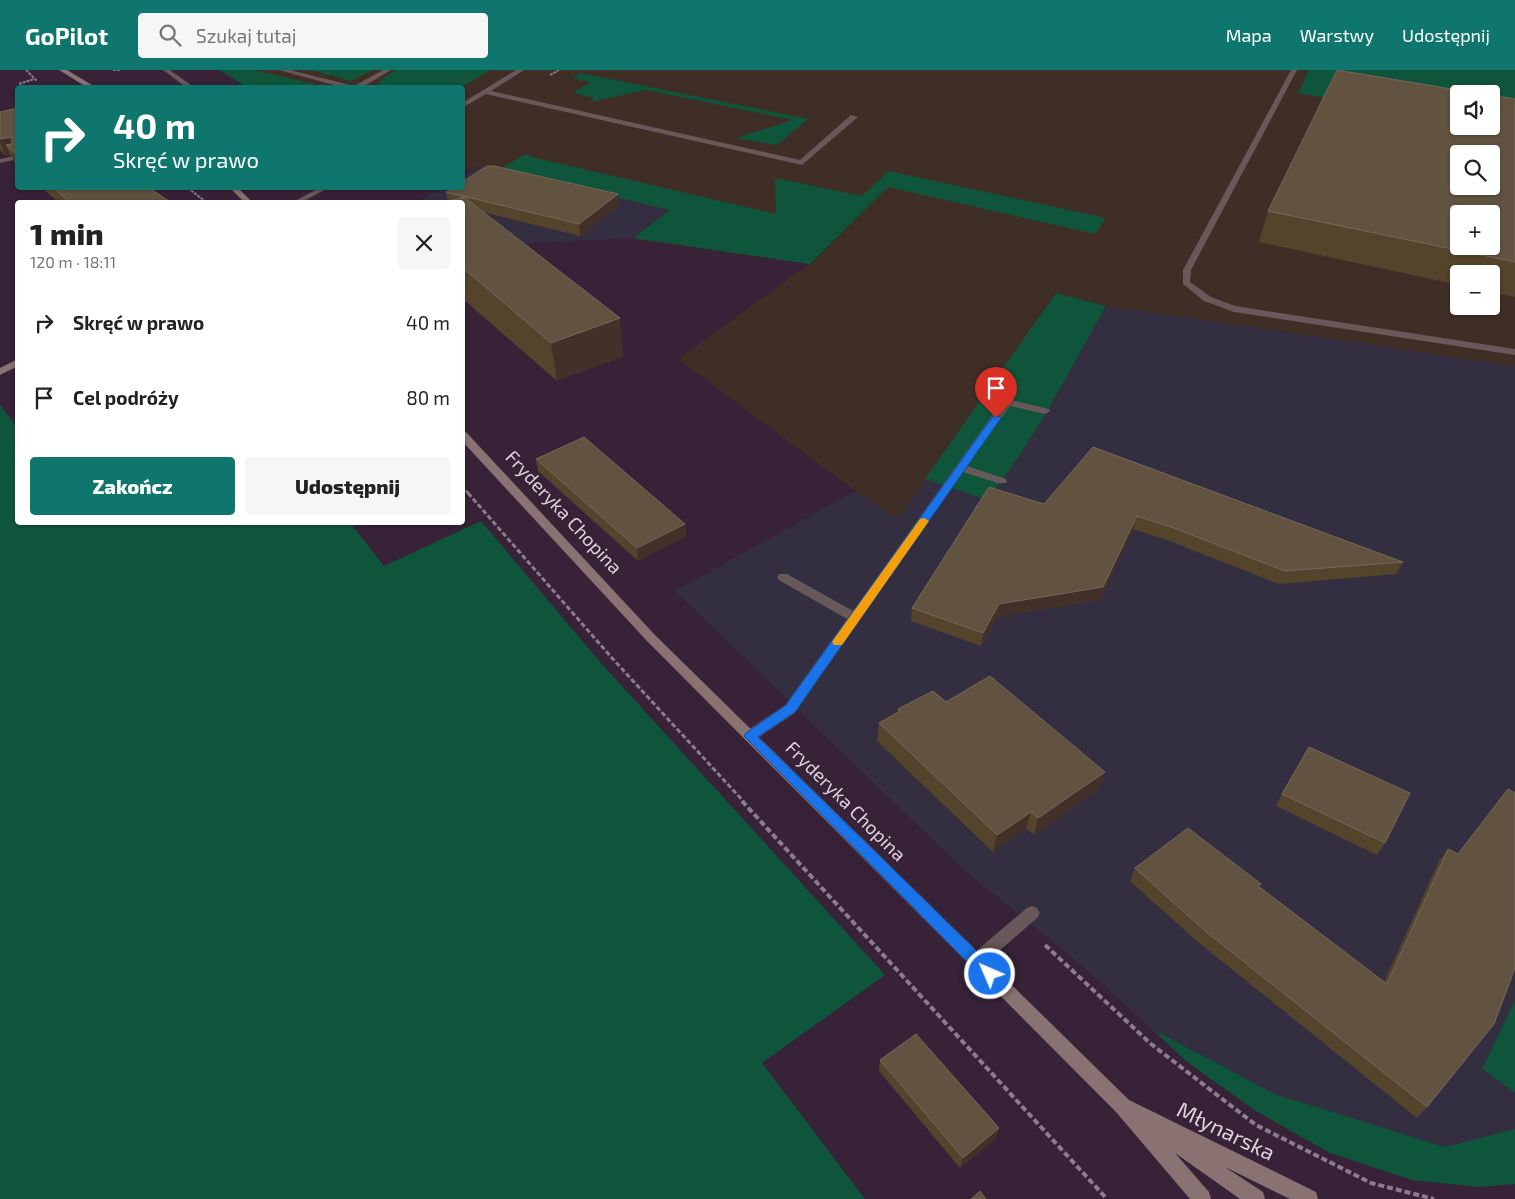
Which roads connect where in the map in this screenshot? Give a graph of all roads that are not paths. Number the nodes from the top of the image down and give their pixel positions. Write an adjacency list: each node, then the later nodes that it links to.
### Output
1 (62, 70): 7 (main road)
2 (166, 70): 8 (street)
3 (282, 70): 9 (street)
4 (388, 70): 10 (street)
5 (521, 70): 11 (street)
6 (1294, 70): 20 (street)
7 (89, 85)
8 (188, 85)
9 (343, 85)
10 (360, 85)
11 (484, 92): 12 (street); 13 (street)
12 (465, 104)
13 (854, 117)
14 (15, 158): 15 (street)
15 (0, 161)
16 (236, 190): 18 (main road)
17 (320, 190): 19 (street)
18 (246, 200)
19 (302, 200)
20 (1515, 352)
21 (15, 364): 22 (main road)
22 (0, 372)
23 (1046, 411): 25 (street)
24 (465, 437): 29 (main road, Fryderyka Chopina)
25 (962, 468): 26 (street); 28 (street)
26 (1002, 481)
27 (783, 577): 28 (street)
28 (855, 618): 29 (street)
29 (750, 736): 31 (main road, Fryderyka Chopina)
30 (1027, 918): 31 (street)
31 (976, 961): 32 (main road, Fryderyka Chopina)
32 (1122, 1106): 33 (main road, Fryderyka Chopina); 34 (main road, Fryderyka Chopina); 35 (main road, Młynarska)
33 (1202, 1199)
34 (1256, 1199)
35 (1309, 1199)

